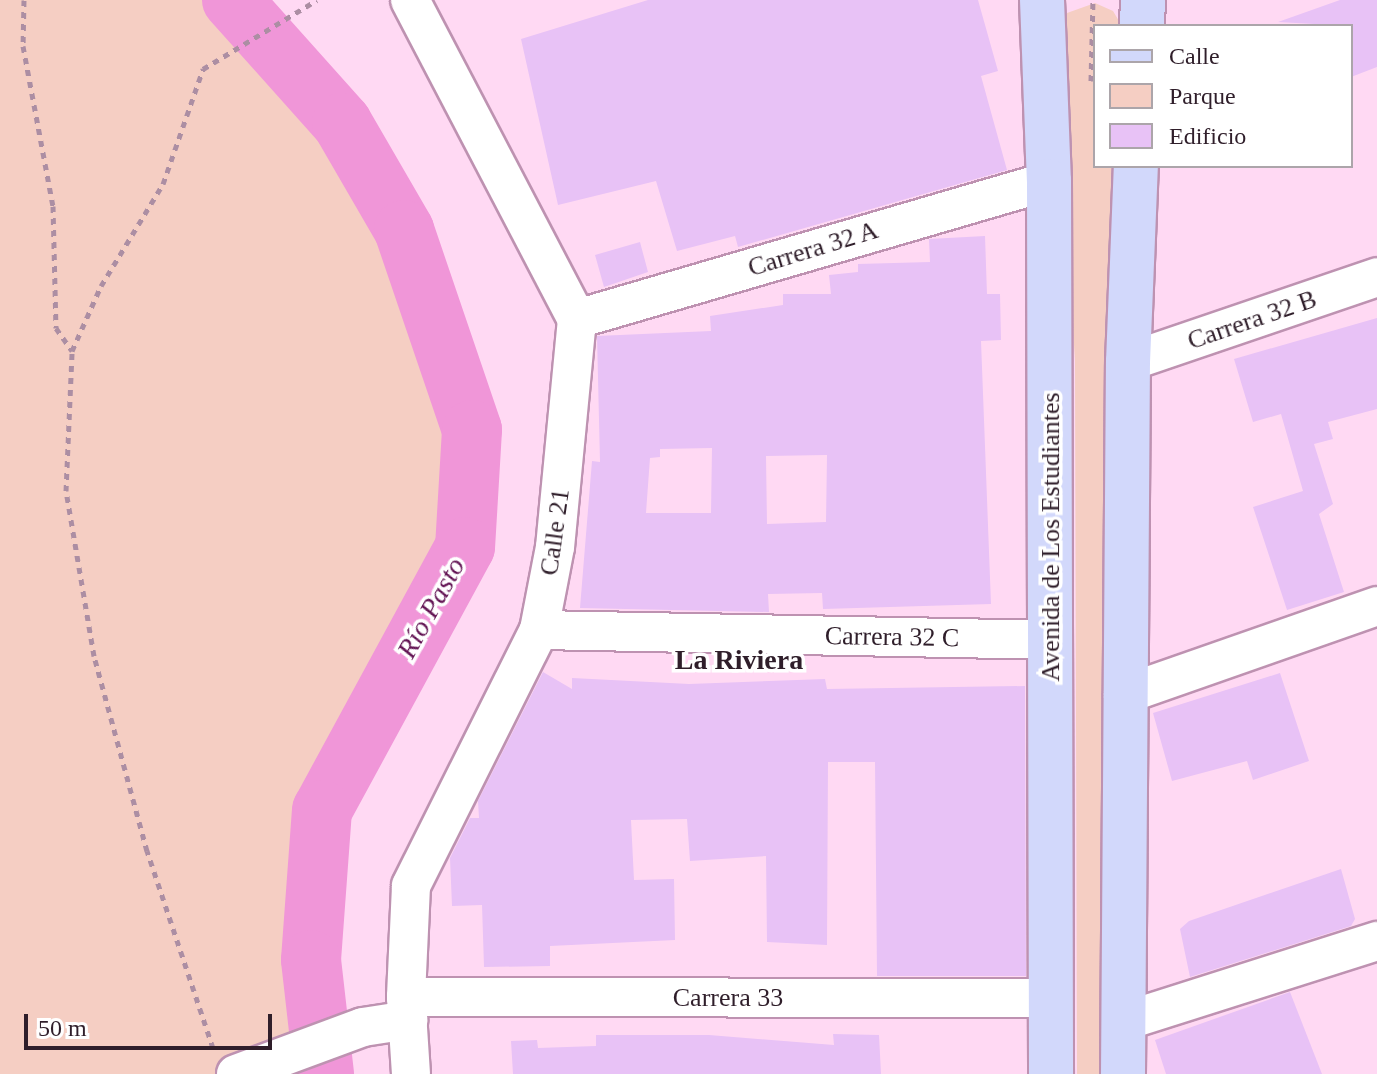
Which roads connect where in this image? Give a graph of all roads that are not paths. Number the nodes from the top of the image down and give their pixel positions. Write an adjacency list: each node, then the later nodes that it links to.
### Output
1 (410, 0): 6 (street)
2 (1048, 6): 4 (main road, Avenida de Los Estudiantes)
3 (1136, 168): 7 (main road)
4 (1049, 181): 6 (street, Carrera 32 A); 10 (main road, Avenida de Los Estudiantes)
5 (1377, 277): 7 (street, Carrera 32 B)
6 (577, 319): 9 (street, Calle 21)
7 (1128, 362): 11 (main road)
8 (1377, 606): 11 (street)
9 (539, 630): 10 (street, Carrera 32 C); 14 (street, Calle 21)
10 (1053, 640): 13 (main road, Avenida de Los Estudiantes)
11 (1123, 695): 15 (main road)
12 (1377, 941): 15 (street)
13 (1049, 998): 14 (street, Carrera 33); 18 (main road, Avenida de Los Estudiantes)
14 (407, 1009): 16 (street, Carrera 33); 17 (street, Calle 21)
15 (1122, 1022): 19 (main road)
16 (227, 1068)
17 (411, 1074)
18 (1051, 1074)
19 (1123, 1074)

